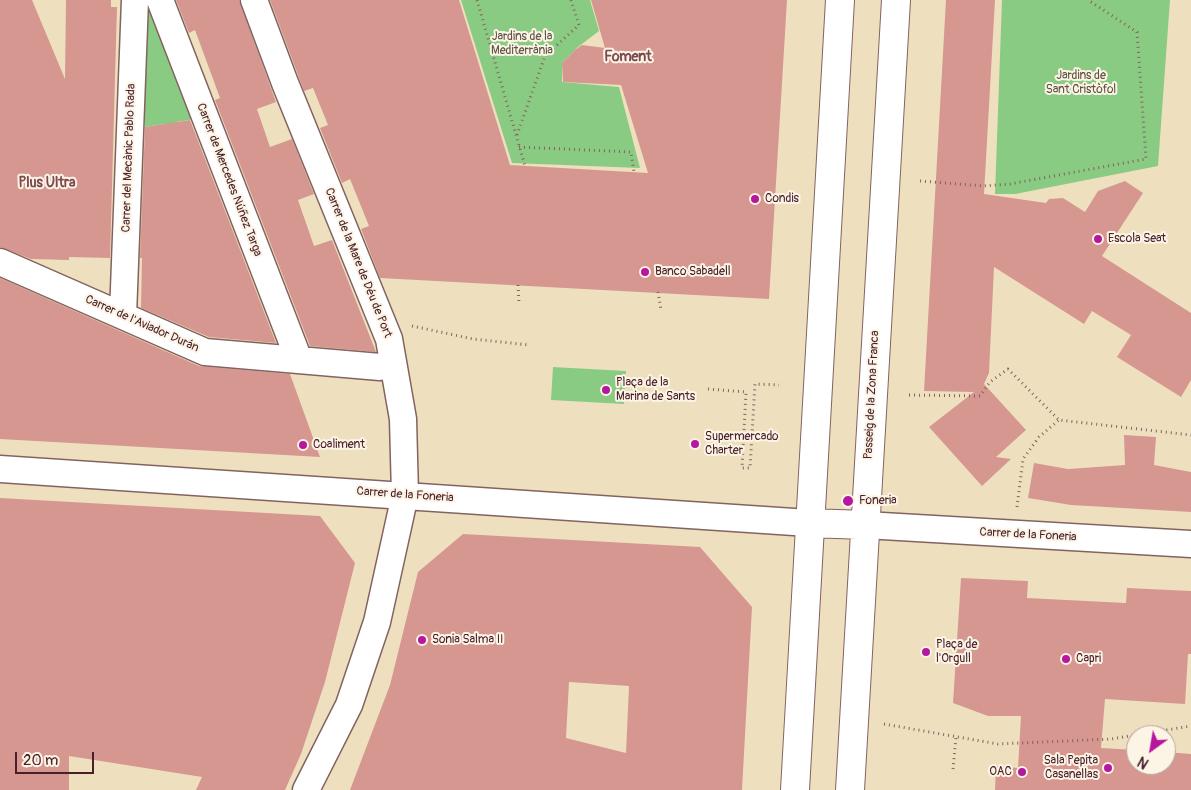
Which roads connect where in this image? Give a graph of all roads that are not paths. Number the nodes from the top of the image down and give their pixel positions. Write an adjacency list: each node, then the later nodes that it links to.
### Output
1 (135, 0): 7 (street, Carrer del Mecànic Pablo Rada)
2 (160, 0): 8 (street, Carrer de Mercedes Núñez Targa)
3 (254, 0): 11 (street, Carrer de la Mare de Déu de Port)
4 (840, 0): 12 (main road)
5 (896, 0): 13 (main road, Passeig de la Zona Franca)
6 (0, 262): 7 (street, Carrer de l'Aviador Durán)
7 (123, 315): 8 (street, Carrer de l'Aviador Durán)
8 (299, 360): 9 (street, Carrer de l'Aviador Durán)
9 (380, 367)
10 (0, 469): 11 (street, Carrer de la Foneria)
11 (404, 495): 12 (street, Carrer de la Foneria); 15 (street, Carrer de la Mare de Déu de Port)
12 (809, 523): 13 (main road); 16 (main road)
13 (864, 526): 14 (street, Carrer de la Foneria); 17 (main road, Passeig de la Zona Franca)
14 (1191, 544)
15 (306, 790)
16 (795, 790)
17 (850, 790)

